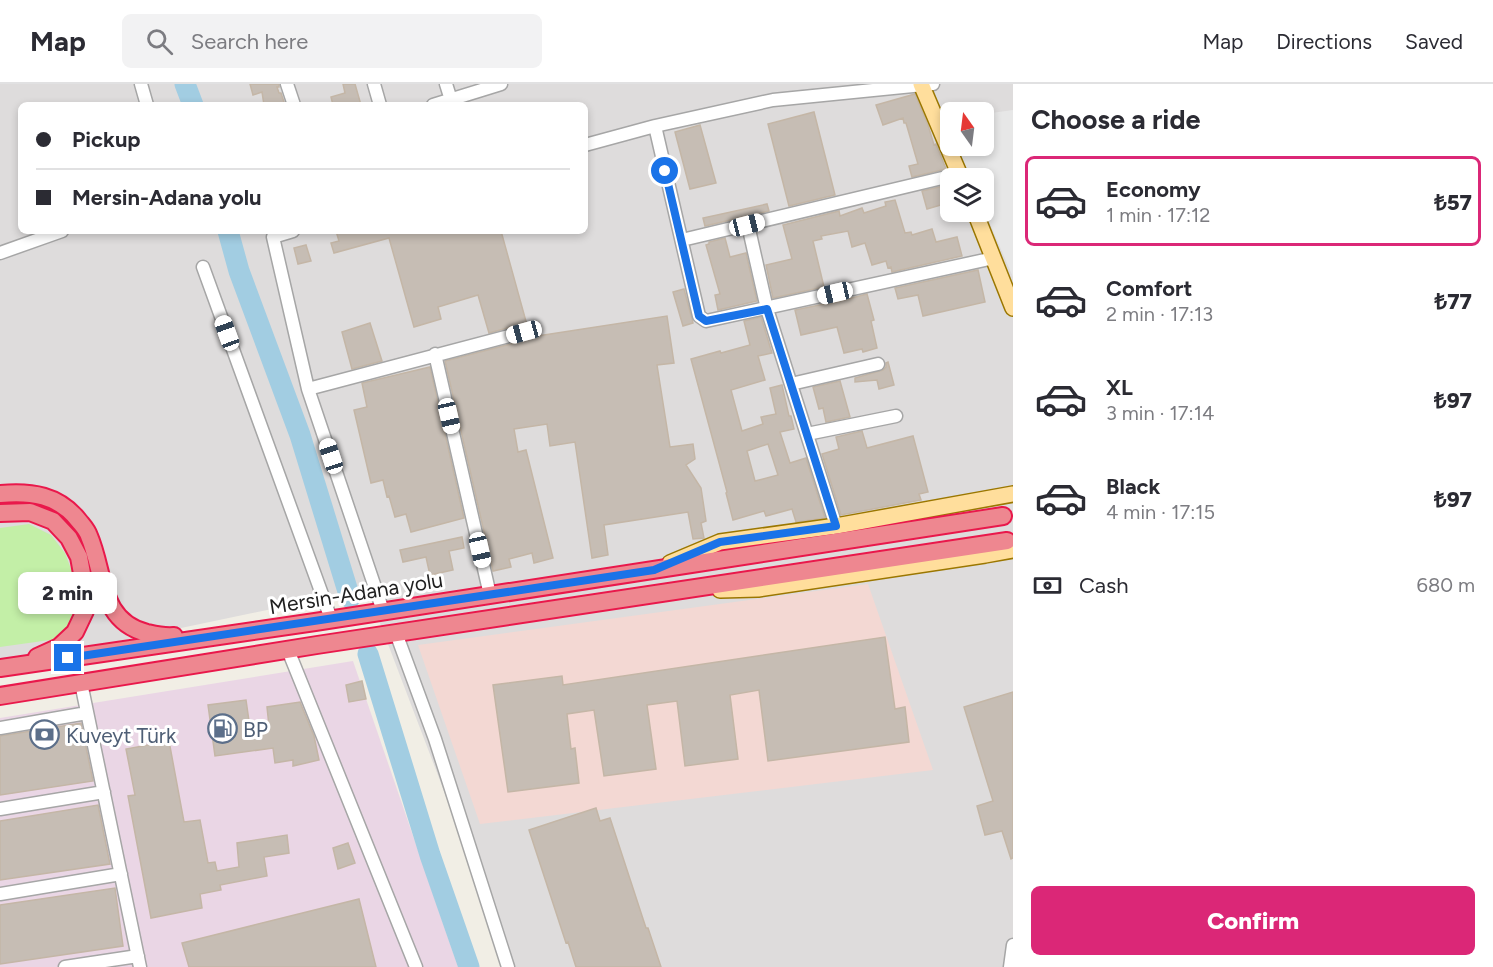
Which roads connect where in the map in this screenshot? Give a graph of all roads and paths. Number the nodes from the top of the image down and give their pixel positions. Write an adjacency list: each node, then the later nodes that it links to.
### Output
1 (141, 84): 8 (street)
2 (287, 84): 9 (street)
3 (374, 84): 10 (street)
4 (446, 84): 7 (street)
5 (501, 84): 7 (street)
6 (925, 85): 12 (street); 14 (main road)
7 (450, 100): 11 (street)
8 (146, 102)
9 (293, 102)
10 (380, 102)
11 (443, 102)
12 (655, 126): 13 (street); 20 (street)
13 (588, 144)
14 (957, 168)
15 (940, 181): 17 (street)
16 (979, 222): 22 (main road)
17 (747, 225): 20 (street); 25 (street)
18 (54, 234): 21 (street)
19 (283, 234): 30 (street)
20 (682, 240): 25 (street)
21 (0, 253)
22 (994, 258): 24 (main road); 25 (street)
23 (203, 267): 45 (street)
24 (1013, 308)
25 (767, 309): 29 (street)
26 (524, 332): 27 (street)
27 (435, 355): 30 (street); 43 (street)
28 (878, 364): 29 (street)
29 (791, 384): 32 (street)
30 (308, 389): 44 (street)
31 (896, 416): 32 (street)
32 (807, 434): 37 (street)
33 (0, 494): 45 (highway)
34 (1011, 495): 37 (main road)
35 (0, 513): 48 (highway)
36 (1003, 516): 41 (highway, Mersin-Adana yolu)
37 (836, 526): 41 (main road)
38 (1010, 545): 39 (main road); 42 (highway)
39 (985, 555): 40 (main road); 42 (main road)
40 (1013, 561)
41 (654, 570): 43 (highway, Mersin-Adana yolu)
42 (658, 593): 46 (highway)
43 (490, 595): 44 (highway, Mersin-Adana yolu)
44 (383, 611): 45 (highway, Mersin-Adana yolu)
45 (323, 621): 48 (highway, Mersin-Adana yolu)
46 (396, 633): 47 (highway); 61 (street)
47 (288, 650): 49 (highway); 60 (street)
48 (0, 666)
49 (81, 683): 50 (highway); 51 (street)
50 (0, 696)
51 (87, 713): 52 (street); 53 (street)
52 (0, 728)
53 (104, 792): 54 (street); 55 (street)
54 (0, 809)
55 (121, 874): 56 (street); 58 (street)
56 (0, 894)
57 (1013, 945): 62 (street)
58 (139, 961): 59 (street)
59 (65, 967)
60 (416, 967)
61 (508, 967)
62 (1010, 967)

